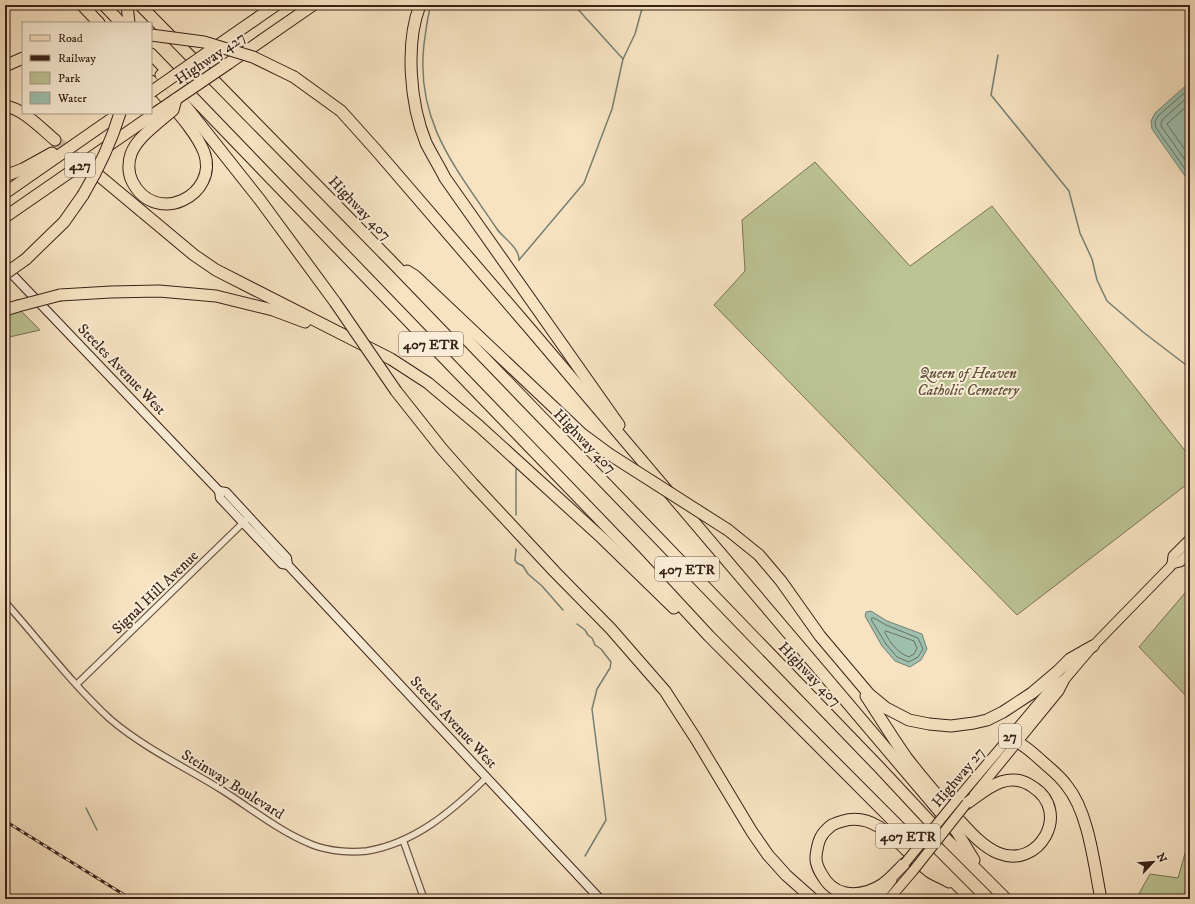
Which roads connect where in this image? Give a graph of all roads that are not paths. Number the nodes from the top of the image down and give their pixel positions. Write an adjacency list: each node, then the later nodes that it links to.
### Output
1 (82, 5): 9 (highway)
2 (104, 5): 8 (highway)
3 (127, 5): 10 (highway)
4 (140, 5): 30 (highway, Highway 407 / 407 ETR)
5 (276, 5): 17 (highway, Highway 427, bridge)
6 (313, 5): 23 (highway, Highway 427, bridge)
7 (420, 5): 35 (highway)
8 (119, 21)
9 (98, 22)
10 (129, 22)
11 (152, 35): 35 (highway, bridge)
12 (152, 55): 41 (highway, 407 ETR)
13 (22, 58): 15 (highway)
14 (152, 63): 54 (highway, bridge)
15 (5, 66)
16 (152, 82): 23 (highway)
17 (152, 91)
18 (5, 106): 19 (highway)
19 (22, 114)
20 (23, 114): 25 (highway)
21 (119, 114): 24 (highway, 427)
22 (120, 114): 32 (highway, bridge)
23 (158, 117): 29 (highway, 427)
24 (95, 130): 27 (highway); 28 (highway, 427)
25 (55, 140)
26 (90, 169): 34 (highway)
27 (5, 176)
28 (5, 193)
29 (5, 217)
30 (392, 262): 43 (highway, bridge); 50 (highway, Highway 407 / 407 ETR)
31 (5, 268): 36 (main road, Steeles Avenue West)
32 (5, 274)
33 (5, 310): 34 (highway, bridge)
34 (333, 329): 41 (highway)
35 (639, 459): 50 (highway)
36 (246, 520): 44 (street, Signal Hill Avenue); 46 (main road, Steeles Avenue West)
37 (1190, 539): 39 (main road, Highway 27 / 27)
38 (1190, 552): 39 (main road, Highway 27 / 27)
39 (1172, 564): 42 (main road, Highway 27 / 27)
40 (5, 602): 44 (street, Steinway Boulevard)
41 (709, 636): 51 (highway, 407 ETR)
42 (1094, 646): 43 (highway); 45 (main road, Highway 27 / 27)
43 (850, 673): 47 (highway)
44 (77, 684): 48 (street, Steinway Boulevard)
45 (1014, 739): 47 (main road, Highway 27 / 27); 59 (highway)
46 (486, 778): 48 (street, Steinway Boulevard); 53 (main road, Steeles Avenue West)
47 (962, 801): 49 (main road, Highway 27 / 27, bridge)
48 (403, 840): 52 (street)
49 (909, 867): 51 (highway); 55 (main road, Highway 27 / 27); 56 (main road, Highway 27 / 27)
50 (983, 875): 58 (highway, Highway 407 / 407 ETR)
51 (958, 886): 57 (highway, 407 ETR)
52 (424, 899)
53 (600, 899)
54 (813, 899)
55 (877, 899)
56 (889, 899)
57 (971, 899)
58 (1006, 899)
59 (1101, 899)

